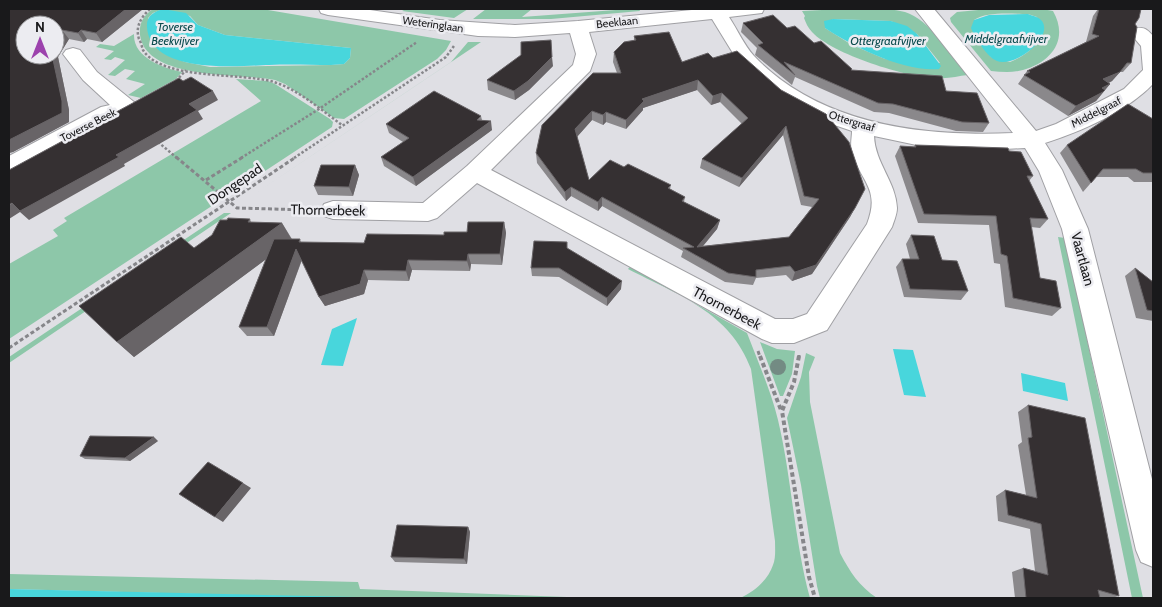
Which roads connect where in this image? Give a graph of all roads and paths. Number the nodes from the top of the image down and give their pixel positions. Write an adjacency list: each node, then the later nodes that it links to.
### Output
1 (150, 9): 11 (path)
2 (328, 9): 6 (street, Weteringlaan)
3 (755, 9): 5 (street, Beeklaan)
4 (924, 9): 18 (street, Vaartlaan)
5 (715, 10): 7 (street, Beeklaan); 16 (street, Ottergraaf)
6 (440, 26): 8 (street, Weteringlaan); 14 (path)
7 (578, 27): 8 (street, Beeklaan); 20 (street, Thornerbeek)
8 (470, 29): 15 (path, Dongepad)
9 (1140, 33): 12 (street, Middelgraaf)
10 (73, 54): 19 (street, Toverse Beek)
11 (186, 70): 13 (path); 14 (path)
12 (1153, 70): 18 (street, Middelgraaf)
13 (169, 85)
14 (319, 109): 15 (path); 21 (path)
15 (342, 126): 22 (path, Dongepad)
16 (863, 127): 18 (street, Ottergraaf); 25 (street, Thornerbeek)
17 (154, 138): 21 (path)
18 (1030, 140): 28 (street, Vaartlaan)
19 (9, 166)
20 (475, 172): 23 (street, Thornerbeek); 24 (street, Thornerbeek)
21 (206, 180): 22 (path)
22 (227, 202): 23 (path, Thornerbeek); 26 (path, Dongepad)
23 (333, 210)
24 (751, 320): 25 (street, Thornerbeek); 27 (path)
25 (802, 328): 27 (path)
26 (9, 348)
27 (782, 411): 29 (path)
28 (1153, 550)
29 (815, 598)

